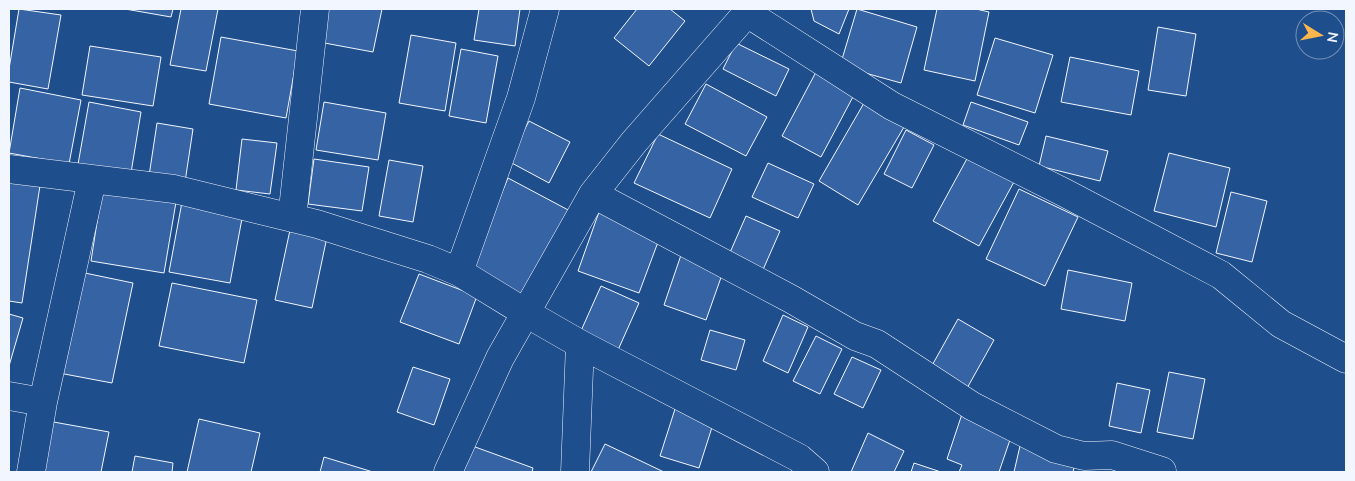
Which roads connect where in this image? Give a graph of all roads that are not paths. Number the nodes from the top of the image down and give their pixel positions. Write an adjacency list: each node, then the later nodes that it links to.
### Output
1 (315, 9): 7 (street)
2 (545, 9): 8 (street)
3 (748, 11): 6 (street); 11 (street)
4 (9, 169): 5 (street)
5 (92, 180): 7 (street); 13 (street)
6 (593, 194): 9 (street); 14 (street)
7 (292, 218): 8 (street)
8 (459, 272): 9 (street)
9 (526, 313): 10 (street); 16 (street)
10 (580, 344): 17 (street); 18 (street)
11 (1346, 359)
12 (9, 396): 13 (street)
13 (43, 402): 15 (street)
14 (1162, 471)
15 (31, 472)
16 (448, 472)
17 (575, 472)
18 (815, 472)

